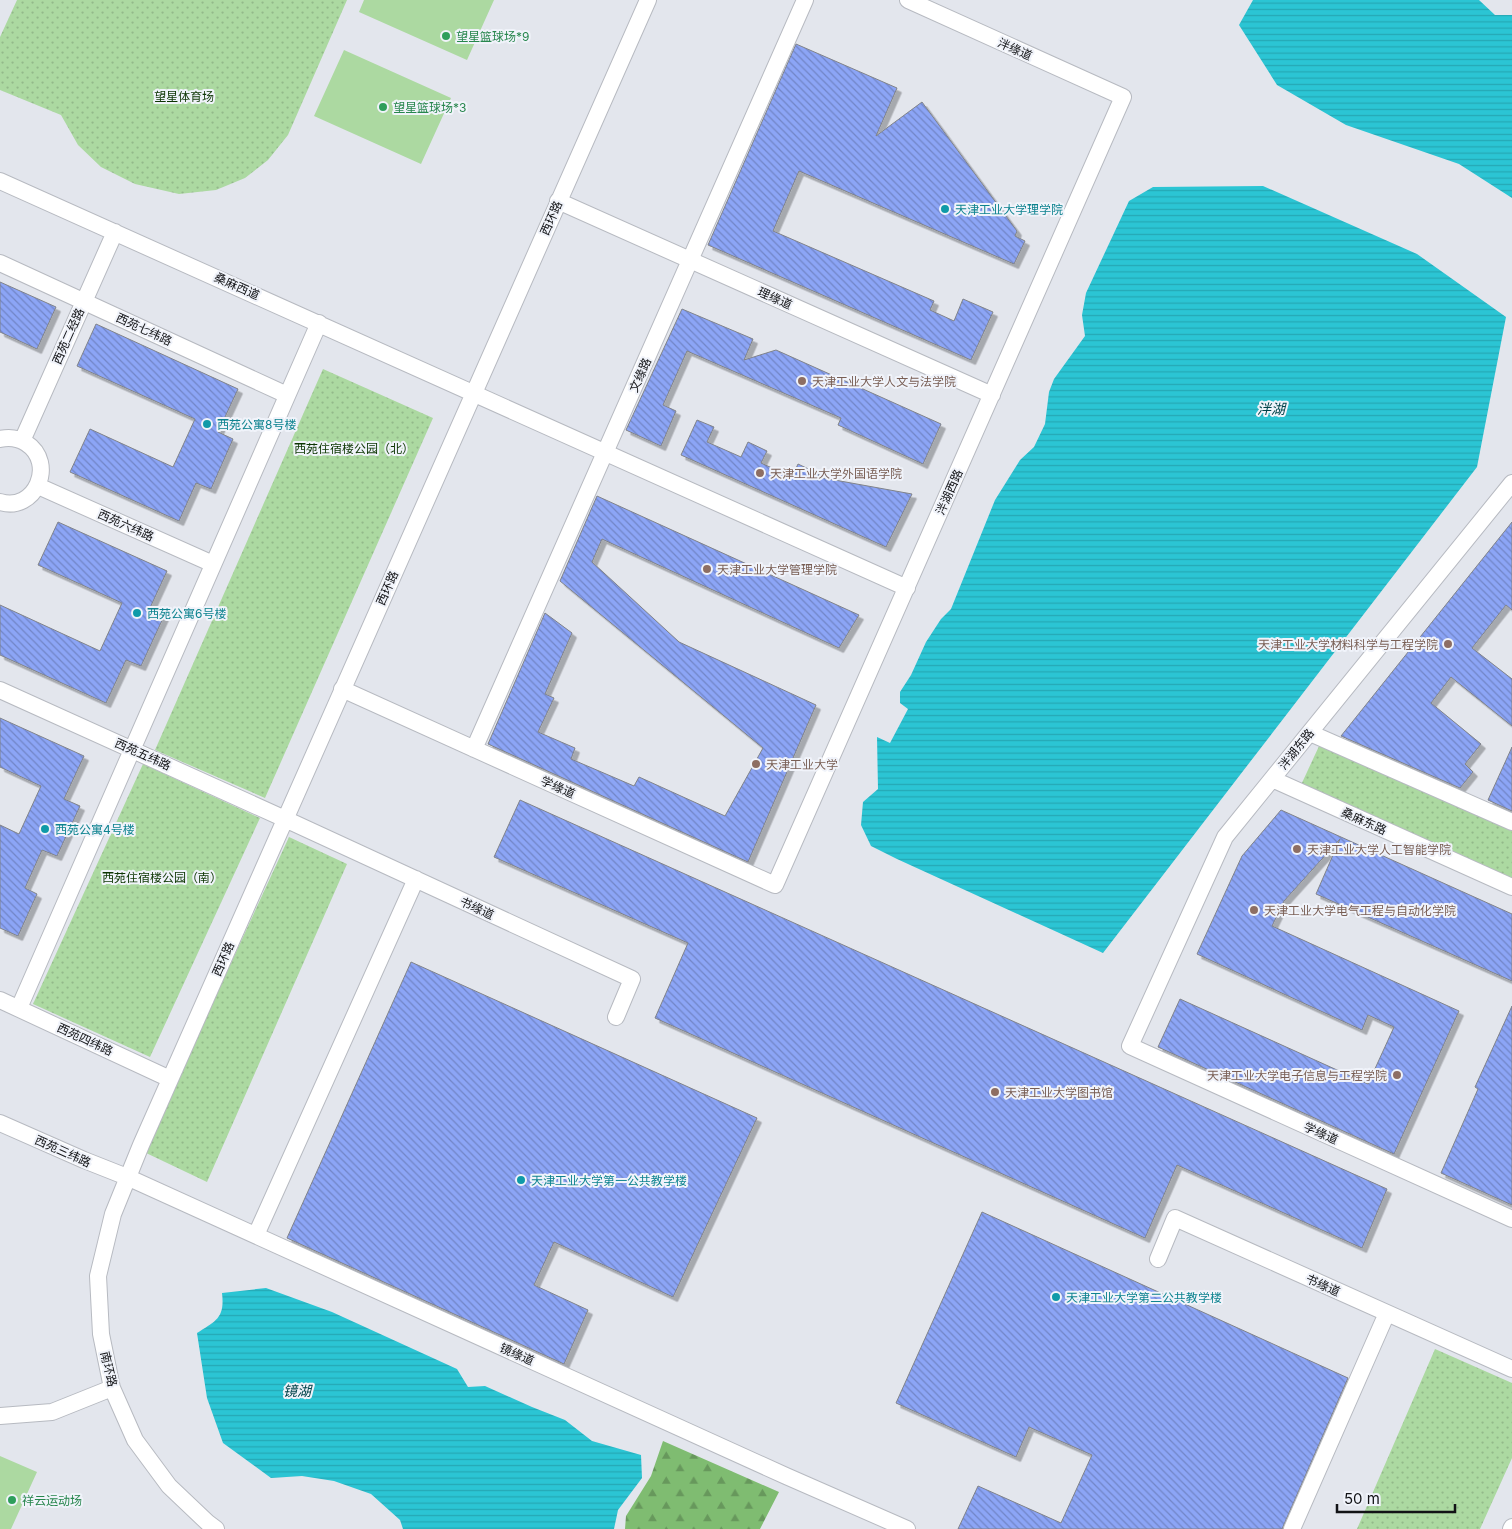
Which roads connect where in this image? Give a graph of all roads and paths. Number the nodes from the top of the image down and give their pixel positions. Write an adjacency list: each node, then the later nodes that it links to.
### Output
1 (648, 0): 6 (street, 西环路)
2 (805, 0): 8 (street, 文缘路)
3 (908, 0): 4 (street, 泮缘道)
4 (1123, 97): 14 (street, 泮湖西路)
5 (0, 181): 7 (street, 桑麻西道)
6 (558, 201): 8 (street, 理缘道); 12 (street, 西环路)
7 (115, 232): 10 (street, 西苑二经路); 11 (street, 桑麻西道)
8 (692, 260): 14 (street, 理缘道); 17 (street, 文缘路)
9 (0, 263): 10 (street, 西苑七纬路)
10 (84, 301): 13 (street, 西苑七纬路); 16 (street, 西苑二经路)
11 (319, 323): 12 (street, 桑麻西道); 13 (street)
12 (473, 393): 17 (street, 桑麻西道); 24 (street, 西环路)
13 (287, 395): 21 (street)
14 (992, 395): 22 (street, 泮湖西路)
15 (0, 439): 16 (street)
16 (22, 441): 19 (street)
17 (606, 452): 22 (street, 桑麻西道); 27 (street, 文缘路)
18 (1512, 483): 25 (street, 泮湖东路)
19 (38, 486): 20 (street); 21 (street, 西苑六纬路)
20 (0, 502)
21 (213, 564): 26 (street)
22 (907, 588): 32 (street, 泮湖西路)
23 (0, 690): 26 (street, 西苑五纬路)
24 (342, 690): 27 (street, 学缘道); 29 (street, 西环路)
25 (1310, 733): 28 (street, 泮湖东路); 30 (street)
26 (132, 749): 29 (street, 西苑五纬路); 35 (street)
27 (474, 749): 32 (street, 学缘道)
28 (1272, 779): 33 (street, 桑麻东路); 37 (street, 泮湖东路)
29 (285, 819): 31 (street, 书缘道); 38 (street, 西环路)
30 (1512, 822)
31 (416, 879): 36 (street, 书缘道); 42 (street)
32 (775, 886)
33 (1512, 887)
34 (0, 1000): 35 (street, 西苑四纬路)
35 (19, 1008): 38 (street, 西苑四纬路)
36 (616, 1017)
37 (1130, 1046): 41 (street, 学缘道)
38 (170, 1079): 40 (street, 西环路)
39 (0, 1123): 40 (street, 西苑三纬路)
40 (128, 1177): 42 (street, 镜缘道); 46 (street, 南环路)
41 (1512, 1219)
42 (256, 1236): 49 (street, 镜缘道)
43 (1158, 1259): 44 (street, 书缘道)
44 (1387, 1313): 45 (street, 书缘道); 50 (street)
45 (1512, 1369)
46 (112, 1388): 47 (street); 48 (street, 南环路)
47 (0, 1416)
48 (216, 1529)
49 (907, 1529)
50 (1292, 1529)

